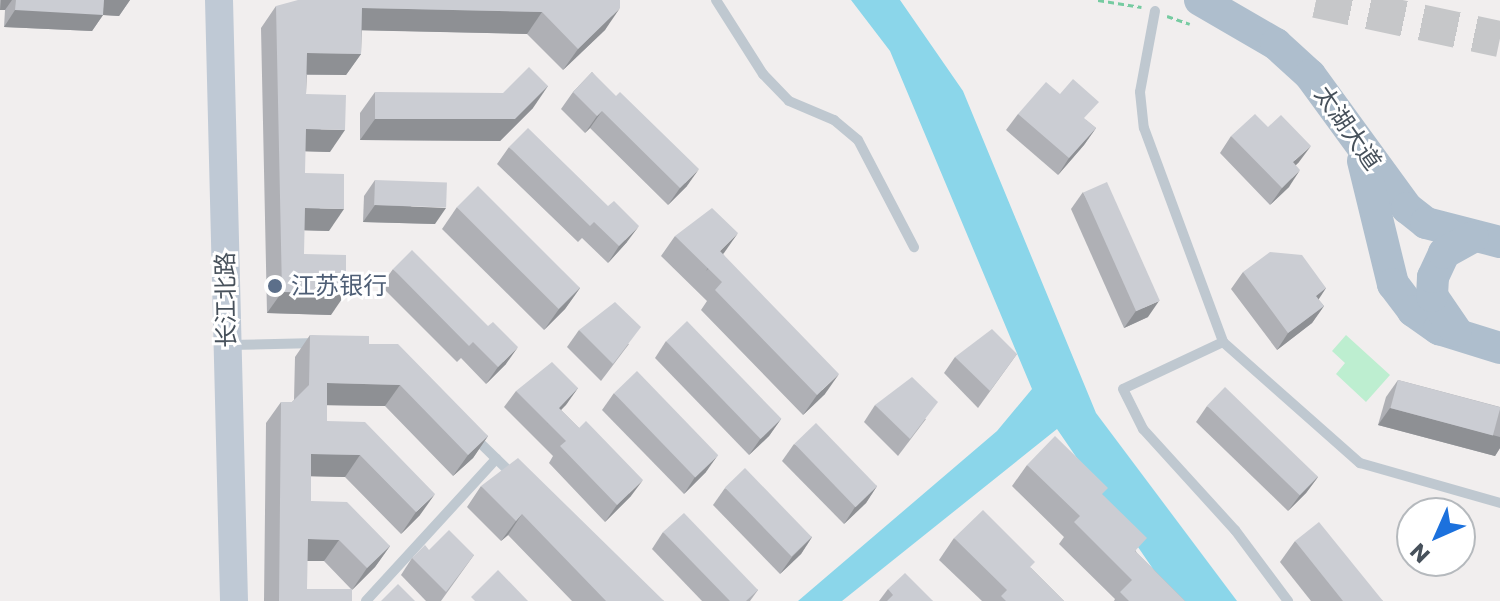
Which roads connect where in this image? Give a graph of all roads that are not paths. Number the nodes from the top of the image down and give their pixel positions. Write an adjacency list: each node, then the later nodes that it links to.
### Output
1 (219, 0): 11 (main road, 长江北路)
2 (716, 0): 7 (lane)
3 (1155, 11): 9 (lane)
4 (1201, 15): 5 (main road, 太湖大道)
5 (1358, 142): 6 (main road, 太湖大道); 8 (main road)
6 (1487, 240): 8 (main road)
7 (914, 247)
8 (1463, 340): 12 (main road)
9 (1223, 342): 16 (lane); 19 (lane)
10 (336, 343): 11 (lane)
11 (228, 345): 17 (main road, 长江北路)
12 (1500, 348)
13 (466, 428): 14 (lane)
14 (496, 459): 15 (lane); 18 (lane)
15 (518, 481)
16 (1500, 503)
17 (234, 601)
18 (366, 601)
19 (1288, 601)

